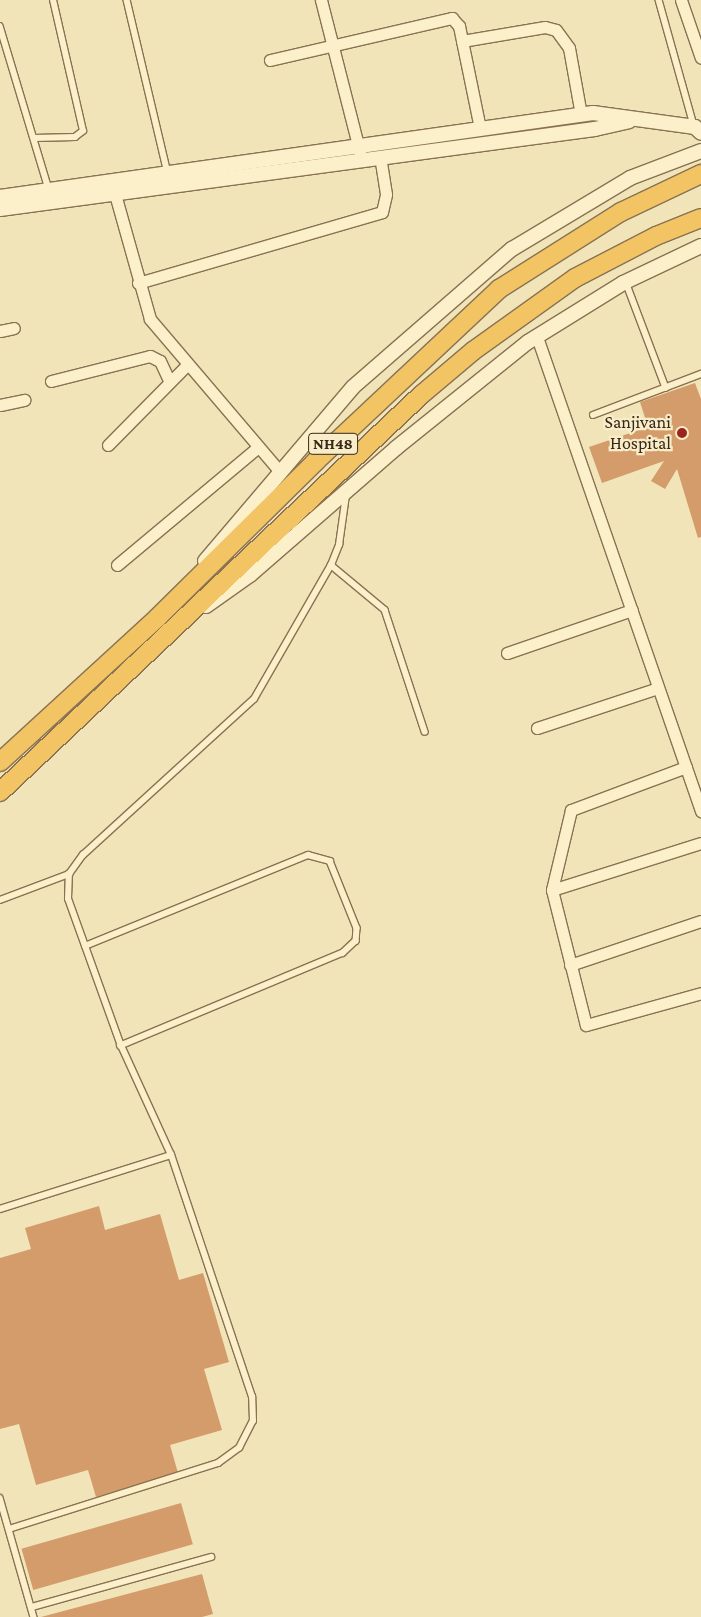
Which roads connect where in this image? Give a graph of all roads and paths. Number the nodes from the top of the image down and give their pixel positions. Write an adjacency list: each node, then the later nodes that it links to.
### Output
1 (53, 0): 15 (lane)
2 (127, 0): 21 (lane)
3 (321, 0): 8 (street)
4 (659, 0): 14 (lane)
5 (681, 0): 9 (street)
6 (0, 26): 15 (lane)
7 (462, 41): 8 (street); 11 (street); 13 (street)
8 (333, 46): 10 (street); 16 (street)
9 (701, 58)
10 (270, 60)
11 (581, 114): 12 (street); 13 (street)
12 (637, 119): 14 (street); 18 (street)
13 (480, 128): 16 (street)
14 (699, 128)
15 (34, 138): 23 (lane)
16 (358, 146): 19 (street); 21 (street)
17 (701, 151): 43 (street)
18 (380, 157): 19 (street); 29 (street)
19 (362, 160): 21 (street)
20 (701, 174): 48 (highway, NH48)
21 (169, 179): 22 (street)
22 (113, 187): 23 (street); 29 (street)
23 (51, 195): 24 (street); 25 (street)
24 (0, 197)
25 (0, 209)
26 (701, 218): 49 (highway, NH48)
27 (701, 246): 28 (street)
28 (626, 281): 32 (street); 37 (lane)
29 (138, 283): 33 (street)
30 (14, 328): 31 (street)
31 (0, 331)
32 (537, 336): 44 (street); 47 (street)
33 (187, 365): 36 (street); 42 (street)
34 (701, 374): 37 (lane)
35 (51, 381): 36 (street)
36 (170, 382): 41 (street)
37 (666, 388): 40 (lane)
38 (24, 400): 39 (street)
39 (0, 405)
40 (594, 415)
41 (108, 445)
42 (258, 447): 43 (street); 45 (street)
43 (280, 472): 48 (street)
44 (347, 491): 46 (lane); 49 (street)
45 (118, 565)
46 (332, 565): 53 (lane); 59 (lane)
47 (632, 610): 50 (street); 51 (street)
48 (158, 617): 54 (highway, NH48)
49 (174, 628): 56 (highway, NH48)
50 (507, 653)
51 (658, 688): 52 (street); 55 (street)
52 (537, 728)
53 (425, 732)
54 (0, 762)
55 (686, 767): 57 (street); 60 (street)
56 (0, 792)
57 (701, 811)
58 (701, 843): 60 (street)
59 (69, 874): 61 (lane); 63 (lane)
60 (552, 890): 64 (street)
61 (0, 900)
62 (701, 920): 64 (street)
63 (85, 946): 66 (lane); 66 (lane)
64 (570, 965): 65 (street)
65 (701, 993)
66 (121, 1046): 67 (lane)
67 (170, 1155): 68 (lane); 70 (lane)
68 (0, 1209)
69 (0, 1498): 70 (lane)
70 (9, 1529): 72 (lane)
71 (211, 1557): 72 (lane)
72 (32, 1607): 73 (lane)
73 (34, 1617)

